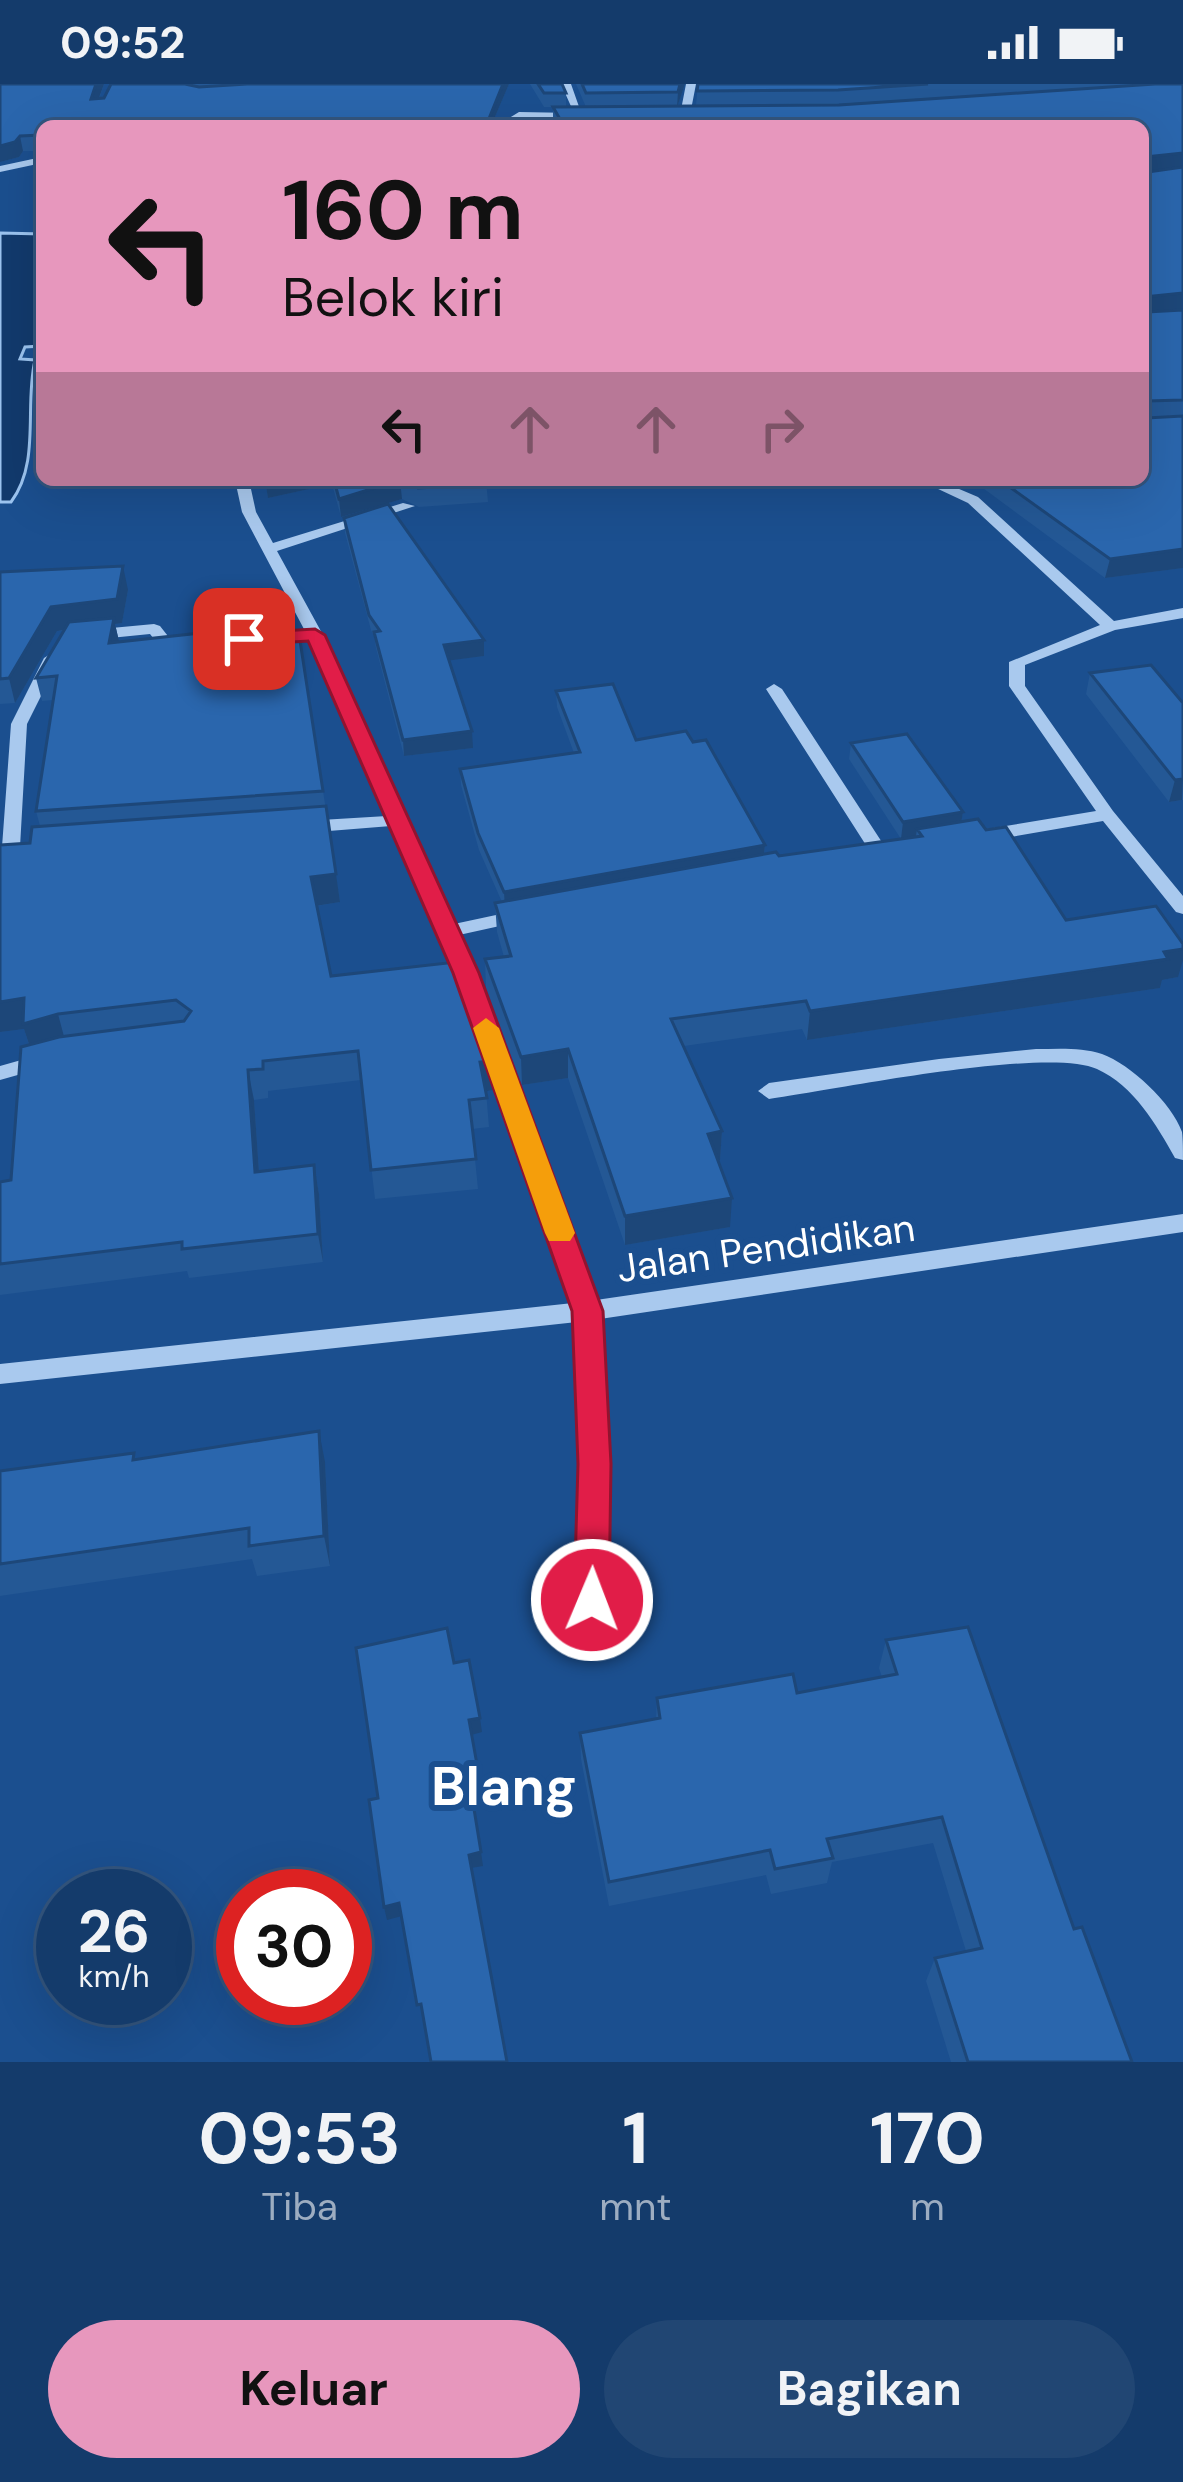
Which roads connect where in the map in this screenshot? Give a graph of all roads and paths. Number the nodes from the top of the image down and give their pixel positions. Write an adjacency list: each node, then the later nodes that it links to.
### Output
1 (566, 84): 3 (street)
2 (691, 84): 6 (street)
3 (580, 116): 4 (street); 8 (street)
4 (601, 116)
5 (664, 116): 6 (street)
6 (685, 116): 7 (street)
7 (699, 116)
8 (512, 120)
9 (36, 161): 10 (street)
10 (0, 169)
11 (243, 486): 14 (street)
12 (940, 486): 16 (street)
13 (408, 506): 14 (street)
14 (267, 548): 17 (street)
15 (1183, 613): 16 (street)
16 (1111, 626): 19 (street)
17 (315, 635): 20 (street); 24 (street)
18 (774, 689): 26 (street)
19 (1107, 815): 22 (street); 28 (street)
20 (400, 820): 21 (street); 30 (street)
21 (285, 828)
22 (971, 838)
23 (34, 845): 24 (street)
24 (6, 847)
25 (902, 849): 26 (street)
26 (880, 853): 27 (street)
27 (858, 856)
28 (1183, 908)
29 (555, 909): 30 (street)
30 (448, 931): 36 (street)
31 (67, 1055): 32 (street)
32 (0, 1072)
33 (770, 1091): 34 (street)
34 (1183, 1152)
35 (1183, 1223): 36 (street, Jalan Pendidikan)
36 (588, 1311): 37 (street, Jalan Pendidikan); 38 (street)
37 (0, 1374)
38 (592, 1600)

